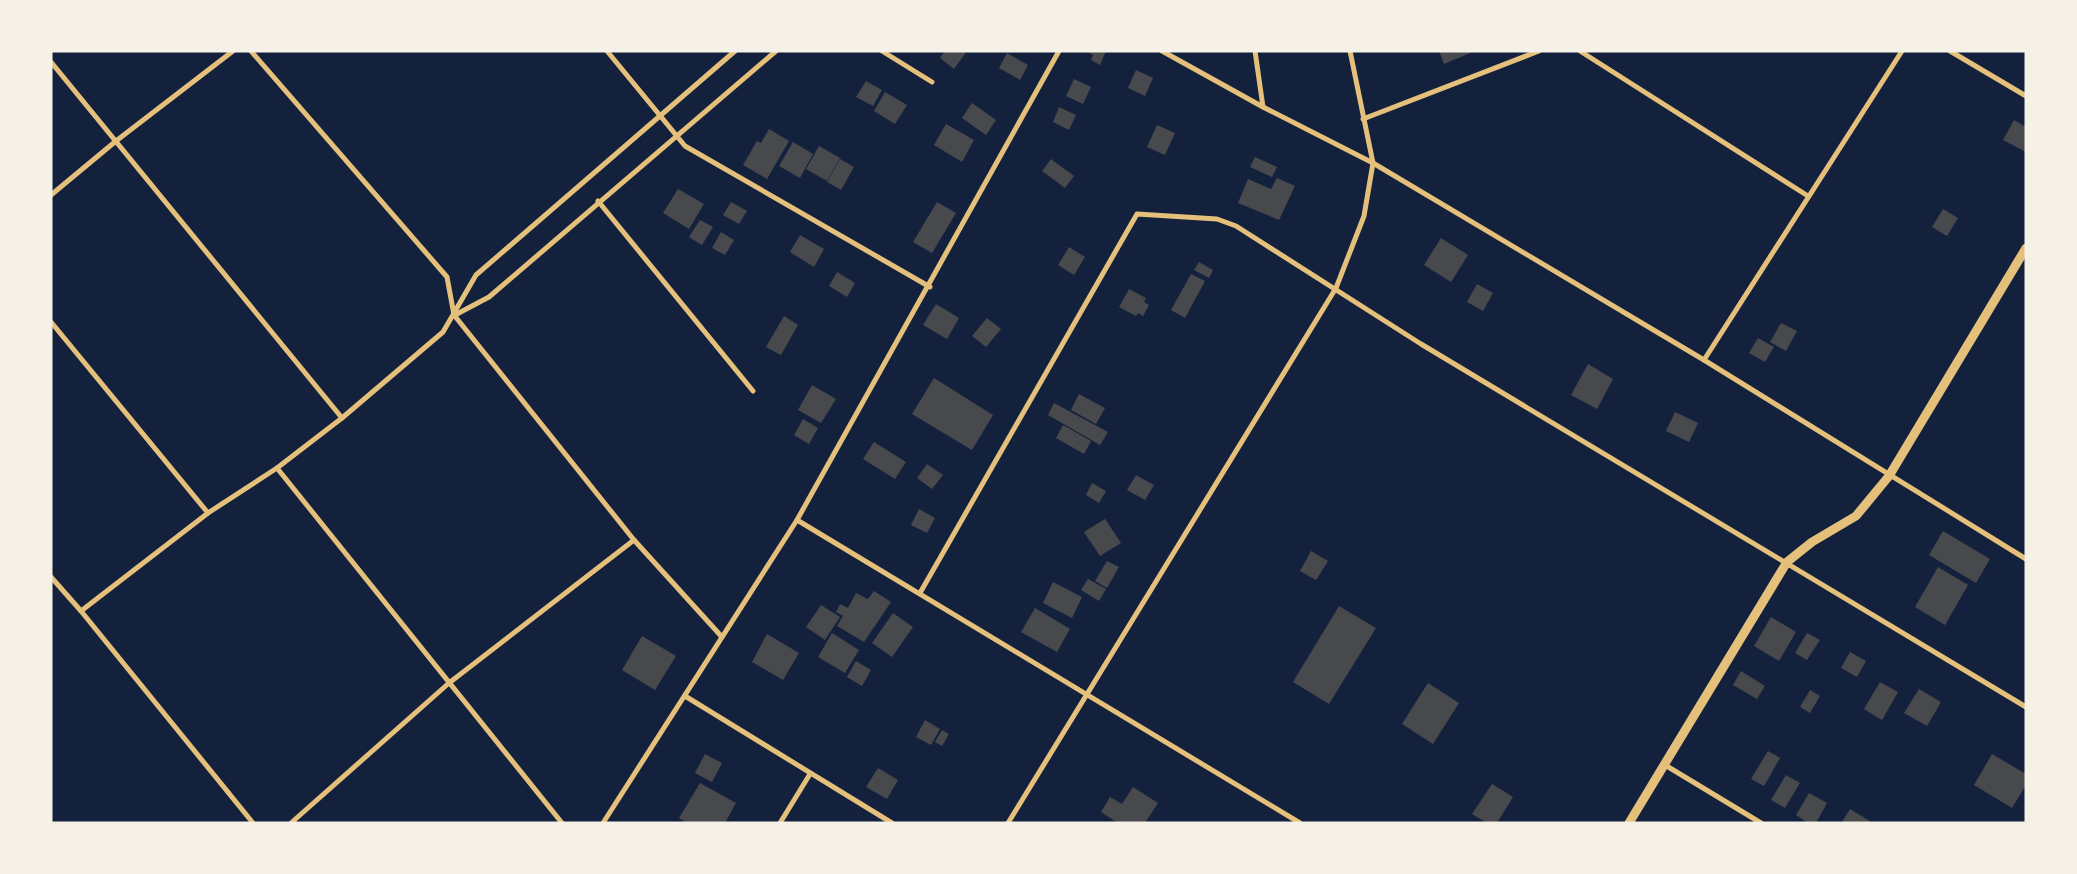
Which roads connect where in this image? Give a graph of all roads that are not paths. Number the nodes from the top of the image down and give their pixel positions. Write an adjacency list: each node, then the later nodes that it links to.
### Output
1 (233, 51): 22 (street)
2 (251, 51): 30 (street)
3 (607, 51): 19 (street)
4 (735, 51): 19 (street)
5 (776, 51): 21 (street)
6 (882, 51): 16 (street)
7 (1059, 51): 28 (street)
8 (1162, 51): 18 (street)
9 (1255, 51): 18 (street)
10 (1350, 51): 20 (street)
11 (1540, 51): 20 (street)
12 (1580, 51): 25 (street)
13 (1902, 51): 25 (street)
14 (1950, 51): 17 (street)
15 (51, 62): 22 (street)
16 (932, 82)
17 (2026, 96)
18 (1263, 107): 23 (street)
19 (659, 117): 21 (street); 30 (street)
20 (1363, 119): 23 (street)
21 (675, 136): 26 (street); 28 (street)
22 (116, 142): 24 (street); 34 (street)
23 (1373, 163): 29 (street); 32 (street)
24 (51, 195)
25 (1808, 196): 32 (street)
26 (598, 201): 30 (street); 33 (street)
27 (2026, 248): 36 (street)
28 (930, 287): 38 (street)
29 (1336, 288): 41 (street); 43 (street); 47 (street)
30 (454, 315): 34 (street); 39 (street)
31 (51, 322): 37 (street)
32 (1704, 360): 36 (street)
33 (753, 391)
34 (342, 418): 35 (street)
35 (277, 468): 37 (street); 46 (street)
36 (1889, 476): 40 (street); 41 (street)
37 (208, 513): 44 (street)
38 (797, 520): 43 (street); 45 (street)
39 (634, 540): 45 (street); 46 (street)
40 (2026, 559)
41 (1787, 562): 49 (street); 50 (street)
42 (51, 577): 44 (street)
43 (920, 593): 47 (street)
44 (81, 611): 52 (street)
45 (722, 637): 48 (street)
46 (449, 683): 53 (street); 54 (street)
47 (1086, 695): 58 (street); 59 (street)
48 (685, 696): 51 (street); 55 (street)
49 (2026, 707)
50 (1665, 765): 60 (street); 61 (street)
51 (810, 774): 56 (street); 57 (street)
52 (253, 823)
53 (291, 823)
54 (562, 823)
55 (602, 823)
56 (780, 823)
57 (892, 823)
58 (1008, 823)
59 (1300, 823)
60 (1629, 823)
61 (1761, 823)

